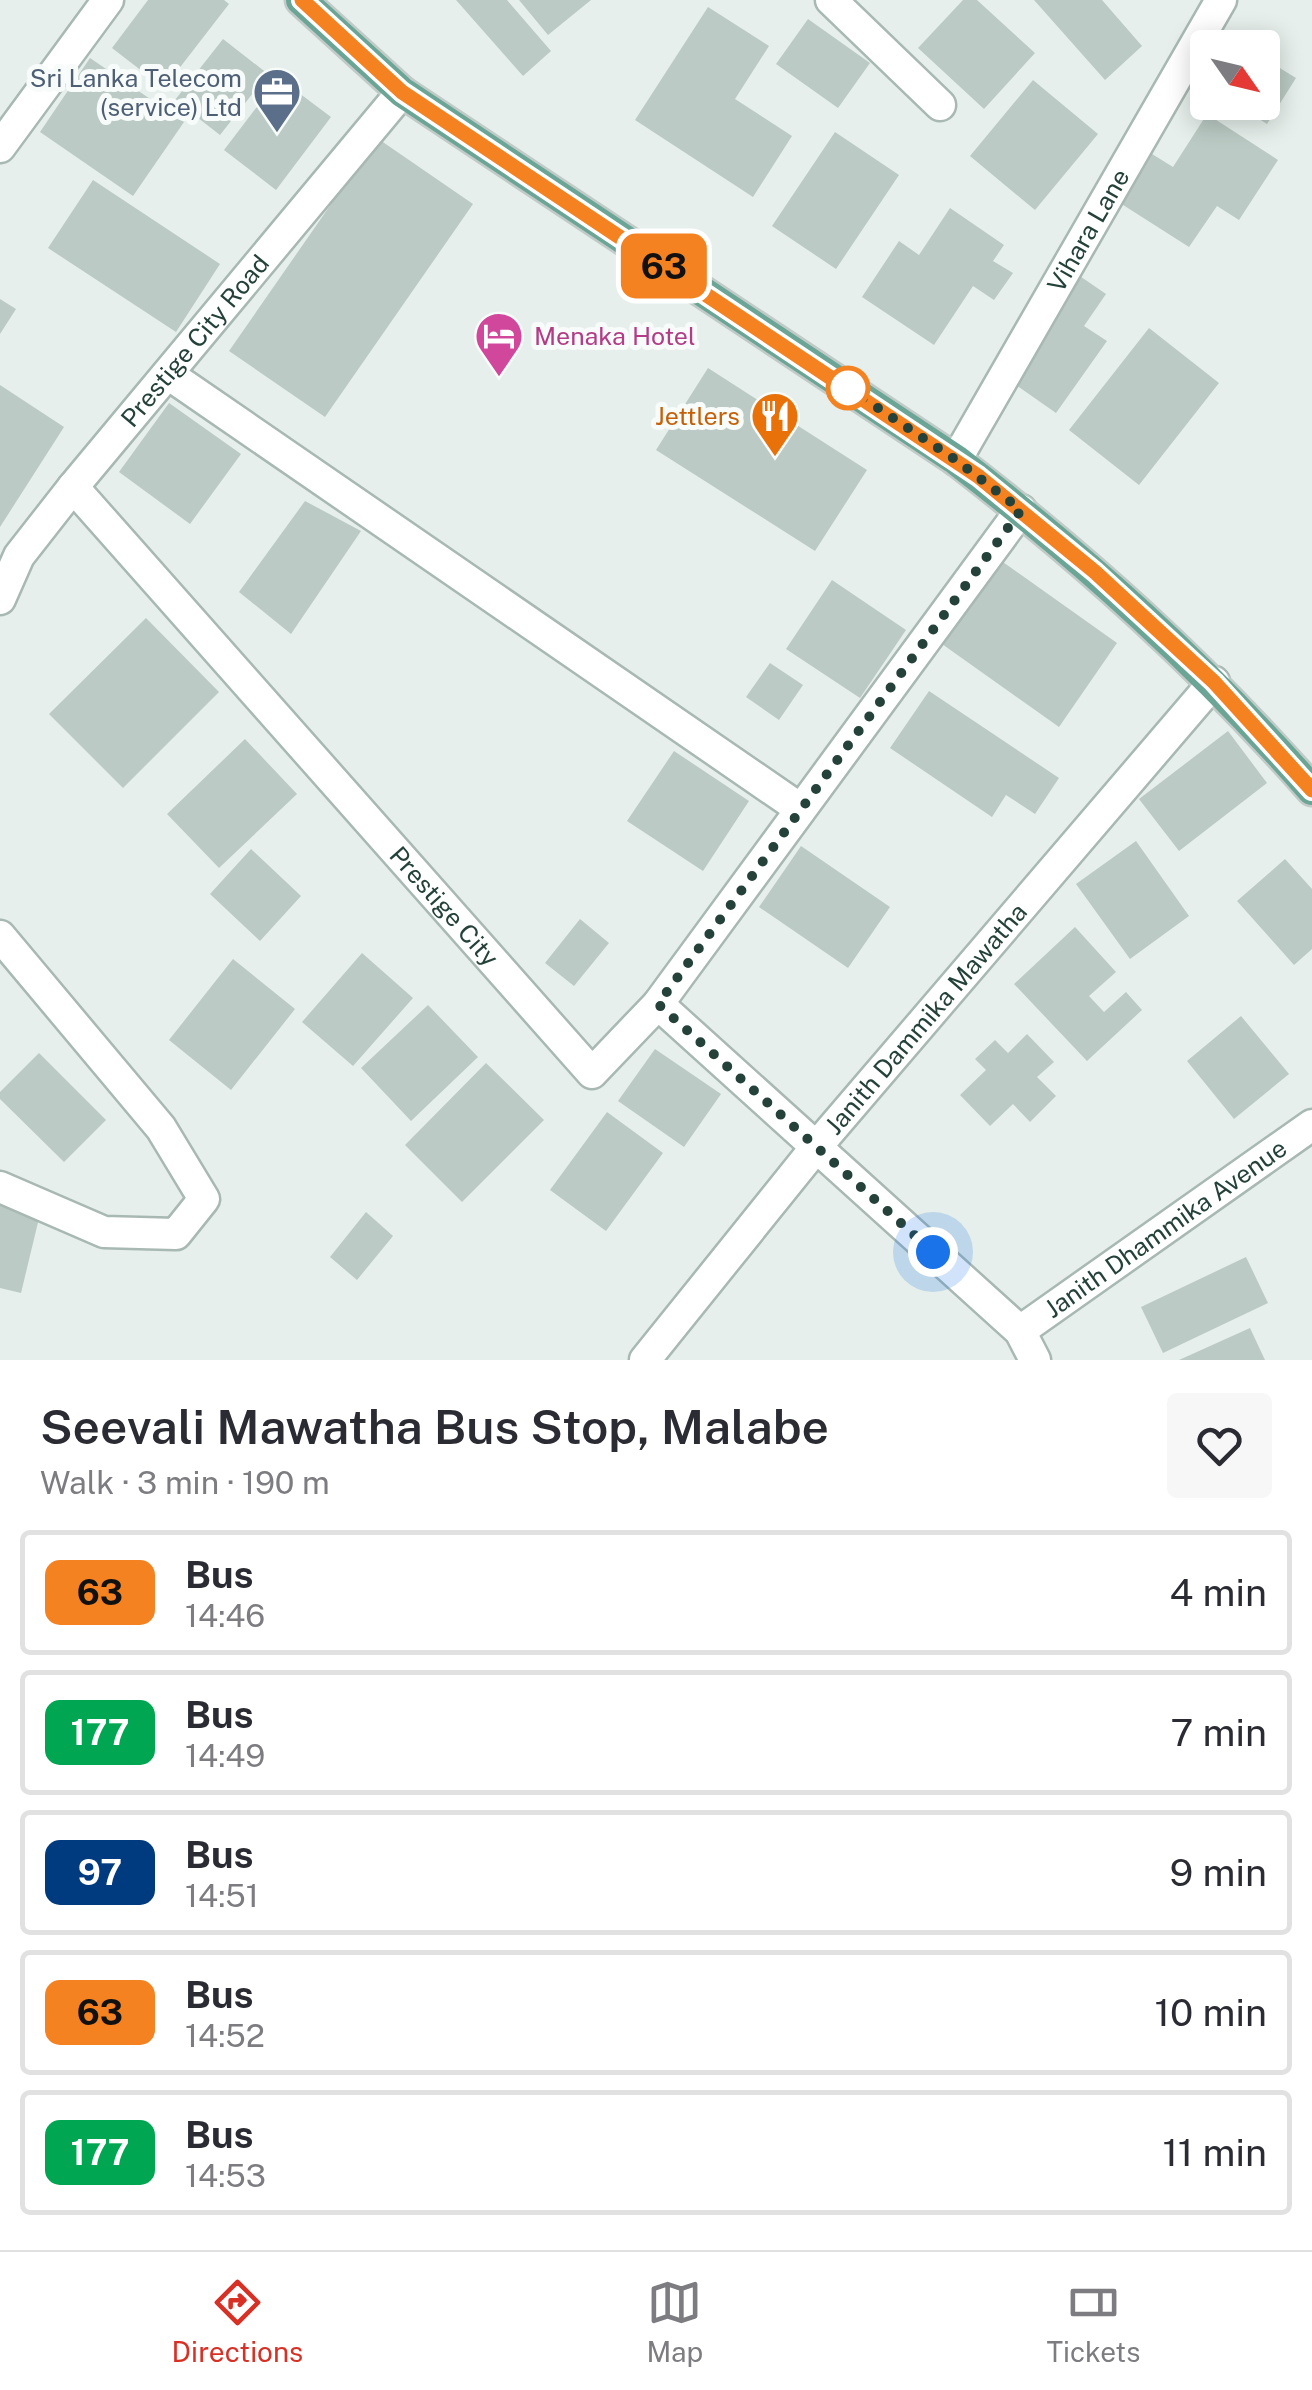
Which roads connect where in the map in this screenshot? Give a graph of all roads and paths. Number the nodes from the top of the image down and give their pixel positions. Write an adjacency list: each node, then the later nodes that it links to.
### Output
1 (108, 0): 7 (street)
2 (302, 0): 5 (main road)
3 (830, 0): 6 (street)
4 (1221, 0): 9 (street, Vihara Lane)
5 (402, 92): 8 (street, Prestige City Road); 9 (main road)
6 (940, 105)
7 (0, 147)
8 (168, 374): 10 (street, Prestige City Road); 15 (street)
9 (956, 460): 11 (main road)
10 (73, 486): 12 (street, Prestige City Road); 17 (street, Prestige City)
11 (1021, 510): 13 (main road); 15 (street, Prestige City)
12 (0, 598)
13 (1214, 682): 14 (main road); 19 (street, Janith Dammika Mawatha)
14 (1312, 790)
15 (800, 808): 17 (street, Prestige City)
16 (0, 936): 20 (street)
17 (658, 1004): 19 (street)
18 (1312, 1125): 21 (street, Janith Dhammika Avenue)
19 (817, 1146): 21 (street); 22 (street, Janith Dammika Mawatha)
20 (0, 1188)
21 (1020, 1331): 23 (street)
22 (645, 1360)
23 (1035, 1360)

